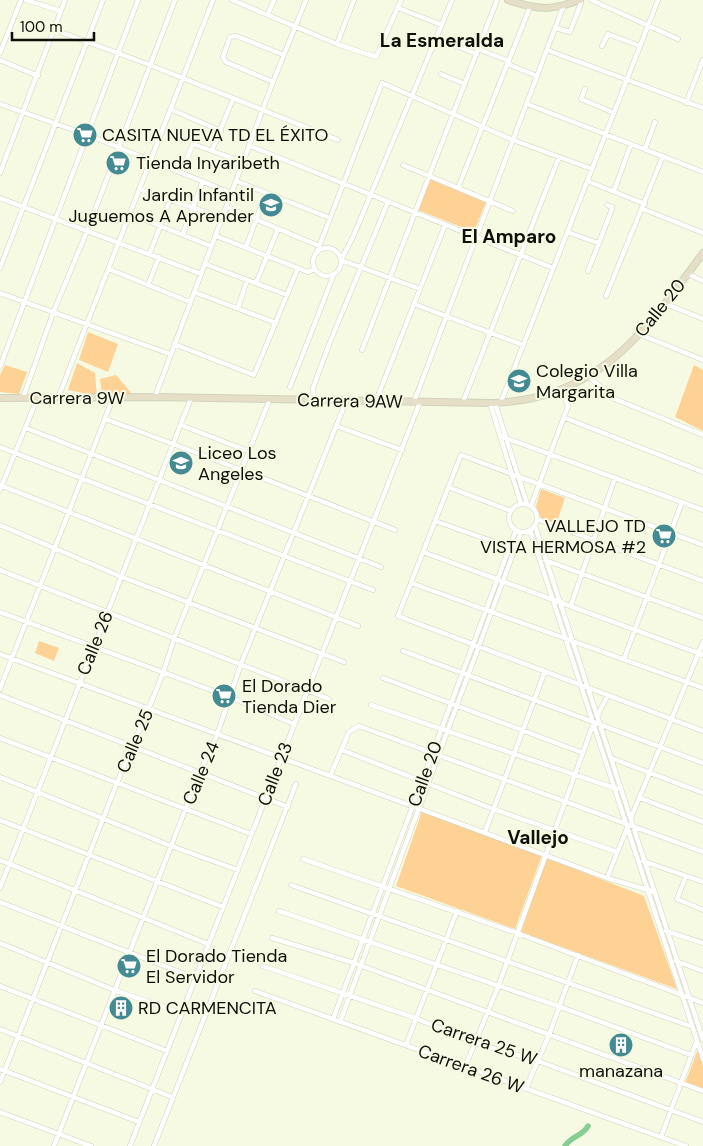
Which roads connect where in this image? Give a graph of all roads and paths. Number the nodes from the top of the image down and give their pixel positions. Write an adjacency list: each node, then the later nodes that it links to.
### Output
1 (21, 0): 38 (street)
2 (26, 0): 23 (street)
3 (65, 0): 23 (street)
4 (103, 0): 31 (street)
5 (138, 0): 39 (street)
6 (175, 0): 44 (street)
7 (213, 0): 48 (street)
8 (232, 0): 19 (street)
9 (274, 0): 24 (street)
10 (306, 0): 26 (street)
11 (354, 0): 32 (street)
12 (401, 0): 22 (street)
13 (452, 0): 25 (street)
14 (497, 0): 37 (street)
15 (508, 0): 20 (main road)
16 (580, 0): 21 (main road); 28 (street)
17 (591, 0): 27 (street)
18 (658, 0): 27 (street)
19 (243, 2): 24 (street)
20 (530, 7): 21 (main road); 43 (street)
21 (563, 7): 28 (street, Calle 23)
22 (398, 8): 25 (street); 32 (street)
23 (61, 11): 29 (street)
24 (268, 14): 26 (street)
25 (442, 25): 53 (street)
26 (296, 26): 32 (street); 40 (street)
27 (648, 26): 30 (street); 35 (street)
28 (556, 28): 36 (street, Calle 23)
29 (55, 30): 31 (street); 46 (street)
30 (678, 38)
31 (87, 42): 39 (street); 65 (street)
32 (338, 44)
33 (454, 45): 37 (street)
34 (602, 46): 35 (street)
35 (640, 46): 49 (street)
36 (547, 50): 47 (street, Calle 23); 49 (street)
37 (477, 51): 43 (street); 51 (street)
38 (0, 53)
39 (118, 53): 44 (street); 69 (street)
40 (284, 56): 50 (street); 50 (street)
41 (0, 60): 46 (street)
42 (703, 60): 55 (street)
43 (508, 62): 47 (street); 66 (street)
44 (150, 65): 48 (street); 74 (street)
45 (442, 74): 51 (street)
46 (38, 76): 61 (street)
47 (537, 76): 57 (street, Calle 23)
48 (183, 78): 54 (street); 59 (street)
49 (626, 81): 55 (street); 62 (street)
50 (273, 82): 60 (street)
51 (465, 84): 63 (street)
52 (585, 89): 62 (street)
53 (413, 96): 63 (street); 90 (street); 96 (street)
54 (233, 99): 60 (street); 67 (street)
55 (686, 102): 58 (street)
56 (0, 104): 61 (street)
57 (527, 104): 68 (street); 71 (street, Calle 23)
58 (703, 108)
59 (172, 110): 67 (street); 79 (street)
60 (263, 110): 70 (street); 73 (street)
61 (23, 113): 65 (street); 85 (street)
62 (614, 113): 68 (street)
63 (453, 114): 66 (street); 86 (street)
64 (655, 122): 75 (street)
65 (56, 125): 69 (street); 104 (street)
66 (483, 127): 71 (street); 91 (street)
67 (221, 131): 76 (street)
68 (606, 134): 72 (street); 82 (street)
69 (88, 136): 74 (street); 112 (street)
70 (338, 140)
71 (513, 140): 78 (street); 99 (street, Calle 23)
72 (631, 144): 75 (street); 93 (street)
73 (250, 146): 80 (street); 90 (street)
74 (118, 147): 79 (street); 117 (street)
75 (645, 149): 77 (street)
76 (212, 150): 80 (street); 83 (street)
77 (664, 156): 84 (street); 101 (street)
78 (559, 157): 82 (street); 132 (street)
79 (151, 160): 83 (street); 92 (street)
80 (243, 162): 88 (street)
81 (403, 165): 86 (street)
82 (592, 169): 89 (street)
83 (181, 172): 87 (street)
84 (703, 172)
85 (0, 173)
86 (429, 176): 91 (street); 108 (street)
87 (203, 181): 94 (street); 105 (street)
88 (236, 181): 94 (street); 95 (street)
89 (587, 181): 93 (street); 118 (street)
90 (344, 184): 96 (street); 111 (street)
91 (458, 188): 99 (street)
92 (139, 189): 98 (street); 109 (street)
93 (614, 191): 101 (street)
94 (231, 193): 103 (street)
95 (266, 193): 111 (street); 113 (street)
96 (370, 194): 100 (street); 134 (street)
97 (0, 198): 104 (street)
98 (170, 200): 105 (street); 115 (street)
99 (490, 201): 107 (street); 122 (street, Calle 23)
100 (388, 202): 108 (street); 136 (street)
101 (645, 204): 106 (street)
102 (607, 205): 124 (street)
103 (227, 207): 110 (street); 113 (street)
104 (23, 208): 112 (street); 137 (street)
105 (192, 208): 110 (street); 120 (street)
106 (643, 210): 119 (street); 155 (street)
107 (513, 212)
108 (415, 213): 114 (street); 146 (street)
109 (130, 214): 115 (street); 123 (street)
110 (223, 218): 121 (street)
111 (330, 218): 126 (street)
112 (55, 220): 117 (street); 156 (street)
113 (256, 220): 116 (street); 127 (street)
114 (445, 225): 122 (street); 151 (street)
115 (160, 226): 120 (street); 129 (street)
116 (278, 229): 126 (street); 131 (street)
117 (87, 231): 123 (street); 161 (street)
118 (567, 232): 124 (street); 139 (street)
119 (703, 233)
120 (183, 234): 125 (street)
121 (216, 236): 125 (street); 127 (street)
122 (476, 237): 132 (street); 162 (street, Calle 23)
123 (118, 243): 129 (street); 140 (street)
124 (598, 243): 142 (street)
125 (211, 246): 135 (street)
126 (320, 246): 128 (street)
127 (246, 247): 131 (street)
128 (318, 252): 134 (street); 141 (street)
129 (150, 253): 133 (street)
130 (703, 253): 145 (main road, Calle 20)
131 (267, 255): 138 (street); 149 (street)
132 (521, 255): 139 (street); 166 (street)
133 (159, 256): 143 (street); 150 (street)
134 (341, 260): 136 (street); 144 (street)
135 (205, 264): 143 (street); 147 (street)
136 (361, 267): 146 (street); 187 (street)
137 (0, 268)
138 (298, 268): 141 (street); 154 (street)
139 (553, 268): 169 (street)
140 (109, 269): 150 (street); 165 (street)
141 (316, 269): 144 (street)
142 (588, 271)
143 (201, 274): 152 (street)
144 (334, 274): 175 (street)
145 (688, 274): 148 (street); 159 (main road, Calle 20)
146 (390, 278): 151 (street); 170 (street)
147 (247, 280): 149 (street); 160 (street)
148 (703, 281)
149 (256, 283): 154 (street)
150 (148, 285): 157 (street)
151 (420, 289): 158 (street)
152 (194, 292): 157 (street); 160 (street)
153 (0, 293): 156 (street)
154 (287, 295): 164 (street)
155 (606, 296)
156 (23, 302): 161 (street); 173 (street)
157 (190, 302): 168 (street)
158 (414, 304): 162 (street); 188 (street)
159 (666, 304): 163 (street); 167 (main road, Calle 20)
160 (238, 308): 164 (street)
161 (53, 313): 165 (street); 180 (street)
162 (447, 316): 166 (street); 189 (street, Calle 23)
163 (703, 319)
164 (276, 323): 168 (street)
165 (87, 325): 171 (street); 181 (street)
166 (490, 332): 169 (street); 190 (street)
167 (639, 334): 172 (street); 174 (main road, Calle 20)
168 (174, 344): 171 (street)
169 (523, 345): 191 (street)
170 (362, 350)
171 (170, 354): 178 (street)
172 (703, 360)
173 (0, 366)
174 (589, 377): 176 (main road, Calle 20); 197 (street)
175 (290, 386)
176 (562, 389): 177 (main road, Calle 20); 192 (street)
177 (545, 396): 191 (main road, Carrera 9AW)
178 (155, 397): 182 (main road, Carrera 9W); 183 (main road, Carrera 9AW)
179 (0, 398): 180 (main road, Carrera 9W)
180 (23, 398): 184 (main road, Carrera 9W)
181 (58, 398): 182 (main road, Carrera 9W); 184 (main road, Carrera 9W)
182 (113, 398): 193 (street)
183 (191, 398): 186 (main road, Carrera 9AW); 194 (street, Calle 26)
184 (36, 399): 196 (street)
185 (347, 399): 187 (main road, Carrera 9AW); 188 (main road, Carrera 9AW); 195 (street, Calle 24)
186 (268, 400): 187 (main road, Carrera 9AW); 203 (street, Calle 25)
187 (314, 400)
188 (376, 401): 189 (main road, Carrera 9AW)
189 (417, 402): 190 (main road, Carrera 9AW); 202 (street, Calle 23)
190 (463, 402): 191 (main road, Carrera 9AW)
191 (495, 403): 198 (street); 199 (street)
192 (565, 418): 206 (street); 208 (street)
193 (105, 419): 200 (street); 205 (street)
194 (181, 425): 200 (street, Calle 26); 203 (street)
195 (336, 426): 202 (street); 217 (street, Calle 24)
196 (26, 428): 204 (street); 205 (street)
197 (703, 435)
198 (500, 436): 199 (street); 209 (street)
199 (506, 438): 206 (street); 210 (street)
200 (174, 443): 207 (street); 213 (street, Calle 26)
201 (0, 446): 204 (street)
202 (402, 450): 229 (street, Calle 23)
203 (248, 451): 207 (street, Calle 25)
204 (15, 452): 211 (street); 215 (street)
205 (91, 454): 211 (street); 213 (street)
206 (551, 454): 212 (street); 214 (street)
207 (242, 468): 217 (street); 222 (street, Calle 25)
208 (703, 472)
209 (512, 474): 210 (street); 216 (street); 219 (street)
210 (518, 476): 214 (street); 221 (street)
211 (82, 477): 220 (street); 226 (street)
212 (616, 478): 218 (street); 223 (street)
213 (159, 480): 220 (street, Calle 26); 222 (street)
214 (539, 484): 221 (street); 223 (street)
215 (1, 487): 226 (street)
216 (448, 487): 225 (street); 228 (street)
217 (308, 497): 229 (street); 236 (street, Calle 24)
218 (682, 502): 224 (street); 237 (street)
219 (521, 504): 221 (street); 225 (street)
220 (149, 505): 234 (street); 238 (street, Calle 26)
221 (529, 505): 227 (street)
222 (226, 507): 234 (street, Calle 25); 236 (street)
223 (605, 508): 237 (street); 239 (street)
224 (703, 510)
225 (511, 511): 235 (street)
226 (68, 512): 238 (street); 241 (street)
227 (537, 519): 231 (street); 239 (street)
228 (435, 521): 242 (street); 243 (street)
229 (374, 522): 232 (street); 245 (street, Calle 23)
230 (0, 525): 241 (street)
231 (535, 526): 233 (street); 247 (street)
232 (395, 530)
233 (530, 530): 235 (street); 246 (street)
234 (216, 531): 244 (street); 248 (street, Calle 25)
235 (519, 531): 242 (street, Calle 20); 254 (street, Calle 20)
236 (294, 533): 244 (street, Calle 24); 245 (street)
237 (671, 533): 240 (street); 249 (street)
238 (136, 538): 248 (street); 253 (street, Calle 26)
239 (593, 541): 249 (street); 252 (street)
240 (703, 545)
241 (56, 547): 253 (street); 258 (street)
242 (509, 548): 254 (street, Calle 20)
243 (423, 552): 254 (street); 257 (street)
244 (284, 556): 256 (street); 260 (street, Calle 24)
245 (359, 558): 250 (street); 256 (street, Calle 23)
246 (540, 558): 247 (street); 262 (street)
247 (546, 561): 252 (street); 263 (street)
248 (203, 564): 260 (street); 264 (street, Calle 25)
249 (659, 565): 255 (street); 261 (street)
250 (381, 567)
251 (0, 570): 258 (street)
252 (582, 574): 261 (street); 265 (street)
253 (122, 577): 264 (street); 268 (street, Calle 26)
254 (500, 580): 262 (street); 266 (street, Calle 20); 269 (street, Calle 20)
255 (703, 581)
256 (350, 582): 259 (street); 270 (street, Calle 23)
257 (411, 583): 266 (street); 280 (street)
258 (39, 586): 268 (street); 272 (street)
259 (373, 590)
260 (270, 591): 270 (street); 274 (street, Calle 24)
261 (647, 598): 271 (street); 275 (street)
262 (553, 599): 263 (street); 276 (street)
263 (559, 601): 265 (street); 278 (street)
264 (188, 602): 274 (street); 277 (street, Calle 25)
265 (571, 605): 275 (street)
266 (486, 610): 269 (street); 280 (street, Calle 20)
267 (0, 612): 272 (street)
268 (107, 612): 277 (street); 282 (street, Calle 26)
269 (492, 612): 276 (street); 281 (street, Calle 20)
270 (336, 617): 273 (street); 285 (street, Calle 23)
271 (703, 618)
272 (26, 623): 282 (street); 287 (street)
273 (358, 626)
274 (256, 629): 285 (street); 290 (street, Calle 24)
275 (636, 629): 286 (street); 288 (street)
276 (565, 637): 278 (street); 298 (street)
277 (174, 639): 290 (street); 293 (street, Calle 25)
278 (572, 640): 288 (street); 299 (street)
279 (703, 642): 286 (street)
280 (473, 644): 281 (street); 292 (street, Calle 20)
281 (479, 646): 291 (street); 294 (street, Calle 20)
282 (94, 648): 293 (street); 297 (street, Calle 26)
283 (403, 651): 292 (street)
284 (0, 654): 287 (street)
285 (322, 654): 289 (street); 302 (street, Calle 23)
286 (701, 654): 296 (street)
287 (11, 658): 297 (street); 301 (street)
288 (624, 659): 296 (street)
289 (344, 662)
290 (241, 664): 302 (street); 305 (street, Calle 24)
291 (545, 671): 298 (street); 307 (street)
292 (462, 673): 294 (street); 309 (street, Calle 20)
293 (164, 674): 305 (street); 311 (street, Calle 25)
294 (468, 675): 307 (street); 310 (street, Calle 20)
295 (383, 678): 309 (street)
296 (687, 682): 300 (street); 313 (street)
297 (78, 684): 311 (street); 314 (street, Calle 26)
298 (581, 684): 299 (street); 315 (street)
299 (588, 687): 304 (street); 312 (street)
300 (703, 688)
301 (0, 689)
302 (308, 690): 306 (street); 316 (street, Calle 23)
303 (0, 695): 314 (street)
304 (608, 695): 312 (street); 313 (street)
305 (230, 697): 316 (street); 321 (street, Calle 24)
306 (329, 699)
307 (534, 700): 315 (street); 318 (street)
308 (371, 704): 317 (street)
309 (451, 704): 310 (street); 317 (street, Calle 20)
310 (457, 706): 318 (street); 319 (street, Calle 20)
311 (149, 708): 321 (street); 323 (street, Calle 25)
312 (597, 716): 315 (street)
313 (672, 719): 320 (street); 324 (street)
314 (64, 720): 323 (street); 331 (street, Calle 26)
315 (596, 723): 324 (street); 327 (street); 328 (street); 332 (street)
316 (294, 724): 333 (street, Calle 23)
317 (442, 729): 319 (street); 326 (street, Calle 20)
318 (523, 730): 327 (street); 330 (street)
319 (448, 731): 329 (street, Calle 20); 330 (street)
320 (703, 731)
321 (217, 735): 333 (street); 335 (street, Calle 24)
322 (0, 738): 331 (street)
323 (132, 747): 335 (street); 342 (street, Calle 25)
324 (660, 747): 334 (street); 336 (street)
325 (342, 750): 326 (street); 337 (street); 340 (street)
326 (433, 753): 329 (street); 340 (street, Calle 20)
327 (583, 753): 338 (street)
328 (604, 754): 332 (street); 345 (street)
329 (439, 755): 341 (street); 343 (street, Calle 20)
330 (514, 755): 338 (street); 341 (street)
331 (50, 756): 342 (street); 347 (street, Calle 26)
332 (611, 758): 336 (street); 346 (street)
333 (281, 759): 337 (street); 349 (street, Calle 23)
334 (703, 763)
335 (200, 772): 349 (street); 356 (street, Calle 24)
336 (650, 772): 348 (street); 350 (street)
337 (331, 774): 352 (street)
338 (574, 776): 345 (street); 351 (street)
339 (0, 777): 347 (street)
340 (423, 780): 343 (street); 352 (street, Calle 20)
341 (504, 780): 351 (street); 355 (street)
342 (118, 782): 356 (street); 358 (street, Calle 25)
343 (429, 782): 354 (street, Calle 20); 355 (street)
344 (296, 784): 353 (street)
345 (615, 789): 346 (street); 361 (street)
346 (621, 790): 357 (street)
347 (37, 791): 358 (street); 362 (street, Calle 26)
348 (703, 793)
349 (266, 798): 353 (street); 365 (street, Calle 23)
350 (640, 798): 357 (street); 360 (street)
351 (565, 802): 361 (street); 363 (street)
352 (413, 805): 354 (street); 366 (street, Calle 20)
353 (288, 807): 464 (street)
354 (420, 807): 364 (street); 367 (street, Calle 20)
355 (493, 809): 363 (street); 364 (street)
356 (185, 810): 365 (street); 368 (street, Calle 24)
357 (631, 818): 361 (street)
358 (103, 819): 368 (street); 371 (street, Calle 25)
359 (0, 820): 362 (street)
360 (703, 822)
361 (630, 826): 369 (street); 370 (street); 374 (street); 378 (street)
362 (23, 829): 371 (street); 379 (street, Calle 26)
363 (554, 831): 369 (street); 372 (street)
364 (485, 832): 372 (street)
365 (251, 834): 380 (street, Calle 23)
366 (402, 836): 367 (street); 376 (street, Calle 20)
367 (408, 838): 377 (street, Calle 20)
368 (171, 846): 380 (street); 383 (street, Calle 24)
369 (617, 852): 382 (street)
370 (703, 852)
371 (90, 854): 383 (street); 389 (street, Calle 25)
372 (546, 854): 382 (street); 402 (street)
373 (303, 859): 386 (street)
374 (638, 859): 378 (street); 390 (street)
375 (0, 860): 379 (street)
376 (393, 860): 377 (street); 386 (street, Calle 20)
377 (399, 862): 388 (street, Calle 20)
378 (645, 862): 381 (street); 391 (street)
379 (10, 864): 387 (street, Calle 26); 389 (street)
380 (238, 870): 393 (street, Calle 23)
381 (686, 876): 384 (street); 394 (street)
382 (607, 878): 390 (street)
383 (157, 881): 393 (street); 399 (street, Calle 24)
384 (703, 882)
385 (292, 885): 397 (street)
386 (383, 886): 388 (street); 397 (street, Calle 20)
387 (0, 888)
388 (390, 888): 396 (street); 398 (street, Calle 20)
389 (75, 890): 399 (street); 400 (street, Calle 25)
390 (648, 891): 391 (street); 401 (street)
391 (655, 892): 403 (street)
392 (0, 902): 400 (street)
393 (223, 907): 410 (street, Calle 23)
394 (703, 910)
395 (279, 911): 405 (street)
396 (457, 911): 402 (street); 406 (street)
397 (373, 913): 398 (street); 405 (street, Calle 20)
398 (379, 916): 406 (street); 407 (street, Calle 20)
399 (142, 918): 410 (street); 411 (street, Calle 24)
400 (63, 927): 411 (street); 415 (street, Calle 25)
401 (661, 930): 403 (street); 413 (street)
402 (517, 932): 412 (street); 414 (street)
403 (668, 932): 409 (street); 416 (street)
404 (272, 938): 417 (street)
405 (363, 939): 407 (street); 417 (street, Calle 20)
406 (445, 939): 414 (street); 418 (street)
407 (370, 941): 418 (street); 420 (street, Calle 20)
408 (0, 943): 415 (street)
409 (703, 943)
410 (208, 944): 422 (street, Calle 23)
411 (128, 953): 422 (street); 426 (street, Calle 24)
412 (578, 955): 423 (street); 430 (street)
413 (670, 959): 416 (street); 430 (street)
414 (507, 961): 423 (street); 425 (street)
415 (48, 962): 426 (street); 433 (street, Calle 25)
416 (678, 962): 421 (street); 432 (street)
417 (354, 963): 420 (street); 429 (street, Calle 20)
418 (435, 965): 425 (street); 428 (street)
419 (263, 966): 429 (street, Carrera 25 W)
420 (360, 967): 428 (street); 431 (street, Calle 20)
421 (703, 971)
422 (195, 978): 436 (street, Calle 23)
423 (567, 982): 435 (street); 443 (street)
424 (0, 986): 433 (street)
425 (498, 987): 435 (street); 437 (street)
426 (114, 990): 436 (street); 442 (street, Calle 24)
427 (255, 991): 439 (street, Carrera 26 W)
428 (426, 991): 437 (street); 438 (street)
429 (343, 993): 431 (street, Carrera 25 W); 439 (street, Calle 20)
430 (682, 994): 432 (street); 443 (street)
431 (350, 996): 438 (street, Carrera 25 W); 440 (street, Calle 20)
432 (689, 997): 434 (street); 445 (street)
433 (34, 999): 442 (street); 447 (street, Calle 25)
434 (703, 1002)
435 (558, 1006): 446 (street); 453 (street)
436 (181, 1014): 452 (street, Calle 23)
437 (487, 1014): 446 (street); 450 (street)
438 (415, 1018): 450 (street, Carrera 25 W); 451 (street)
439 (333, 1019): 440 (street, Carrera 26 W)
440 (340, 1022): 451 (street, Carrera 26 W)
441 (703, 1022): 445 (street)
442 (100, 1026): 452 (street); 456 (street, Calle 24)
443 (693, 1027): 445 (street); 448 (street)
444 (0, 1029): 447 (street)
445 (701, 1031): 448 (street); 449 (street)
446 (549, 1035): 455 (street); 460 (street)
447 (19, 1037): 456 (street); 458 (street, Calle 25)
448 (696, 1040): 453 (street); 454 (street)
449 (703, 1040)
450 (475, 1043): 455 (street, Carrera 25 W); 457 (street)
451 (406, 1045): 457 (street, Carrera 26 W)
452 (166, 1051): 461 (street, Calle 23)
453 (691, 1055): 460 (street)
454 (703, 1059)
455 (538, 1061): 462 (street); 466 (street, Carrera 25 W)
456 (86, 1062): 461 (street); 465 (street, Calle 24)
457 (465, 1067): 462 (street, Carrera 26 W)
458 (2, 1070): 459 (street, Calle 25); 465 (street)
459 (0, 1082)
460 (681, 1083): 463 (street); 466 (street)
461 (152, 1088): 464 (street); 468 (street, Calle 23)
462 (526, 1088): 471 (street, Carrera 26 W)
463 (703, 1091)
464 (172, 1097): 475 (street)
465 (71, 1098): 468 (street); 470 (street, Calle 24)
466 (670, 1111): 469 (street, Carrera 25 W); 471 (street)
467 (0, 1112): 470 (street)
468 (139, 1122): 474 (street, Calle 23)
469 (703, 1122)
470 (58, 1134): 472 (street, Calle 24); 473 (street)
471 (661, 1137): 476 (street, Carrera 26 W)
472 (54, 1146)
473 (91, 1146)
474 (130, 1146)
475 (154, 1146)
476 (686, 1146)

